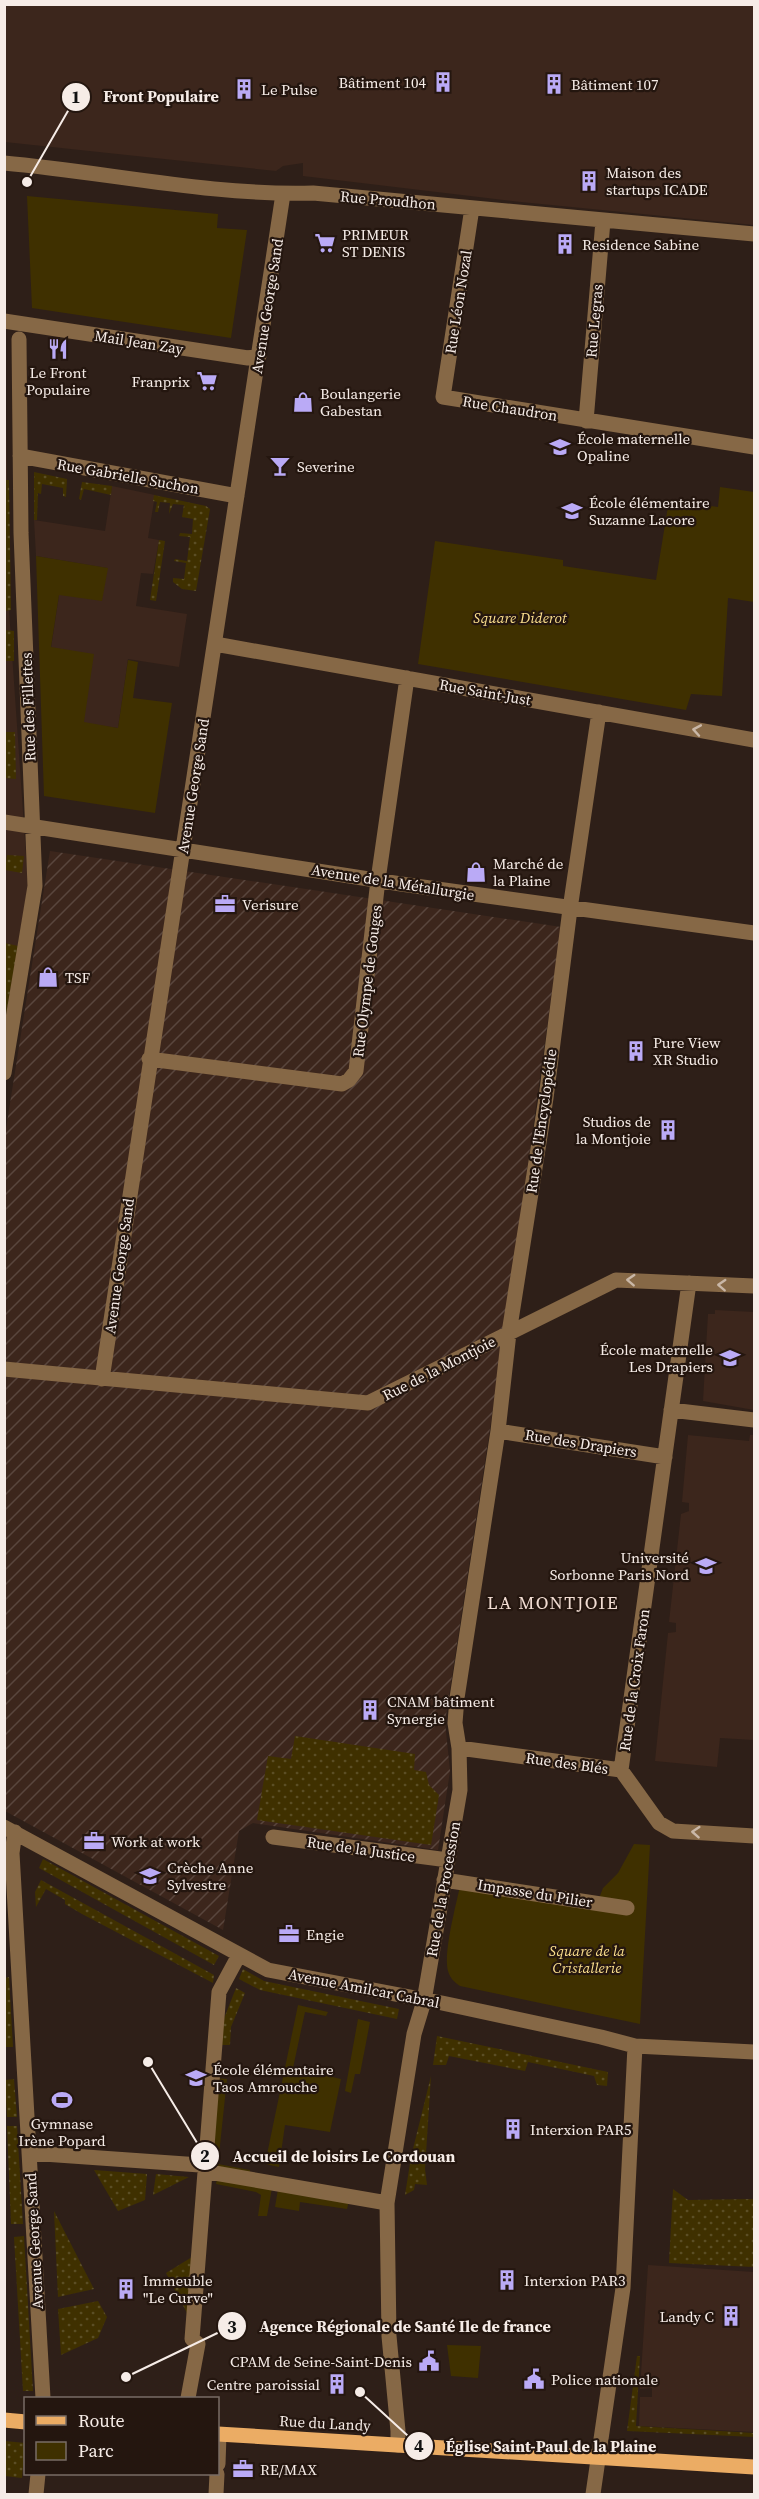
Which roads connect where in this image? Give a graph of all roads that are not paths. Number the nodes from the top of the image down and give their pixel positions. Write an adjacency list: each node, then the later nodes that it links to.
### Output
1 (4, 163): 2 (street, Rue Proudhon)
2 (284, 194): 3 (street, Rue Proudhon); 7 (street, Avenue George Sand)
3 (472, 208): 4 (street, Rue Proudhon); 8 (street, Rue Léon Nozal)
4 (603, 221): 5 (street, Rue Proudhon); 9 (street, Rue Legras)
5 (754, 234)
6 (14, 328): 7 (street, Mail Jean Zay); 11 (street, Rue des Fillettes)
7 (259, 356): 12 (street, Avenue George Sand)
8 (443, 397): 9 (street, Rue Chaudron)
9 (586, 421): 10 (street, Rue Chaudron)
10 (754, 447)
11 (20, 456): 12 (street, Rue Gabrielle Suchon); 18 (street, Rue des Fillettes)
12 (237, 496): 13 (street, Avenue George Sand)
13 (216, 644): 14 (street, Rue Saint-Just); 19 (street, Avenue George Sand)
14 (407, 678): 15 (street, Rue Saint-Just); 20 (street, Rue Olympe de Gouges)
15 (599, 712): 16 (street, Rue Saint-Just, one-way to 15); 21 (street, Rue de l'Encyclopédie)
16 (754, 740)
17 (4, 822): 18 (street, Avenue de la Métallurgie)
18 (33, 825): 19 (street, Avenue de la Métallurgie); 24 (street, Rue des Fillettes)
19 (184, 850): 20 (street, Avenue de la Métallurgie); 23 (street, Avenue George Sand)
20 (378, 880): 21 (street, Avenue de la Métallurgie); 23 (street, Rue Olympe de Gouges)
21 (570, 909): 22 (street, Avenue de la Métallurgie); 27 (street, Rue de l'Encyclopédie)
22 (754, 933)
23 (149, 1059): 29 (street, Avenue George Sand)
24 (4, 1073)
25 (689, 1283): 26 (street, Rue de la Montjoie, one-way to 25); 27 (street, Rue de la Montjoie, one-way to 27); 30 (street, Rue de la Croix Faron)
26 (754, 1286)
27 (509, 1333): 29 (street, Rue de la Montjoie); 32 (street, Rue de la Procession)
28 (4, 1369): 29 (street, Rue de la Montjoie)
29 (102, 1379)
30 (671, 1410): 31 (street); 33 (street, Rue de la Croix Faron)
31 (754, 1420)
32 (498, 1431): 33 (street, Rue des Drapiers); 34 (street, Rue de la Procession)
33 (666, 1452): 35 (street, Rue de la Croix Faron)
34 (459, 1748): 35 (street, Rue des Blés); 39 (street, Rue de la Procession)
35 (621, 1770): 37 (street, Rue des Blés, one-way to 35)
36 (10, 1829): 42 (street, Avenue Amilcar Cabral); 46 (street, Avenue George Sand)
37 (754, 1836)
38 (273, 1837): 39 (street, Rue de la Justice)
39 (448, 1860): 40 (street, Rue de la Procession)
40 (444, 1880): 41 (street, Impasse du Pilier); 43 (street, Rue de la Procession)
41 (627, 1908)
42 (239, 1955): 43 (street, Avenue Amilcar Cabral); 47 (street)
43 (424, 2001): 44 (street, Avenue Amilcar Cabral); 48 (street, Rue de la Procession)
44 (635, 2046): 45 (street, Avenue Amilcar Cabral); 55 (street)
45 (754, 2052)
46 (29, 2153): 47 (street); 49 (street, Avenue George Sand)
47 (204, 2169): 48 (street); 50 (street)
48 (387, 2203): 54 (street, Rue de la Procession)
49 (43, 2397)
50 (188, 2397)
51 (4, 2420): 52 (main road)
52 (24, 2422)
53 (219, 2435): 54 (main road, Rue du Landy)
54 (398, 2445): 55 (main road, Rue du Landy)
55 (599, 2458): 56 (main road, Rue du Landy); 61 (street)
56 (754, 2467)
57 (38, 2475): 59 (street)
58 (217, 2475): 60 (street)
59 (36, 2494)
60 (216, 2494)
61 (593, 2494)

